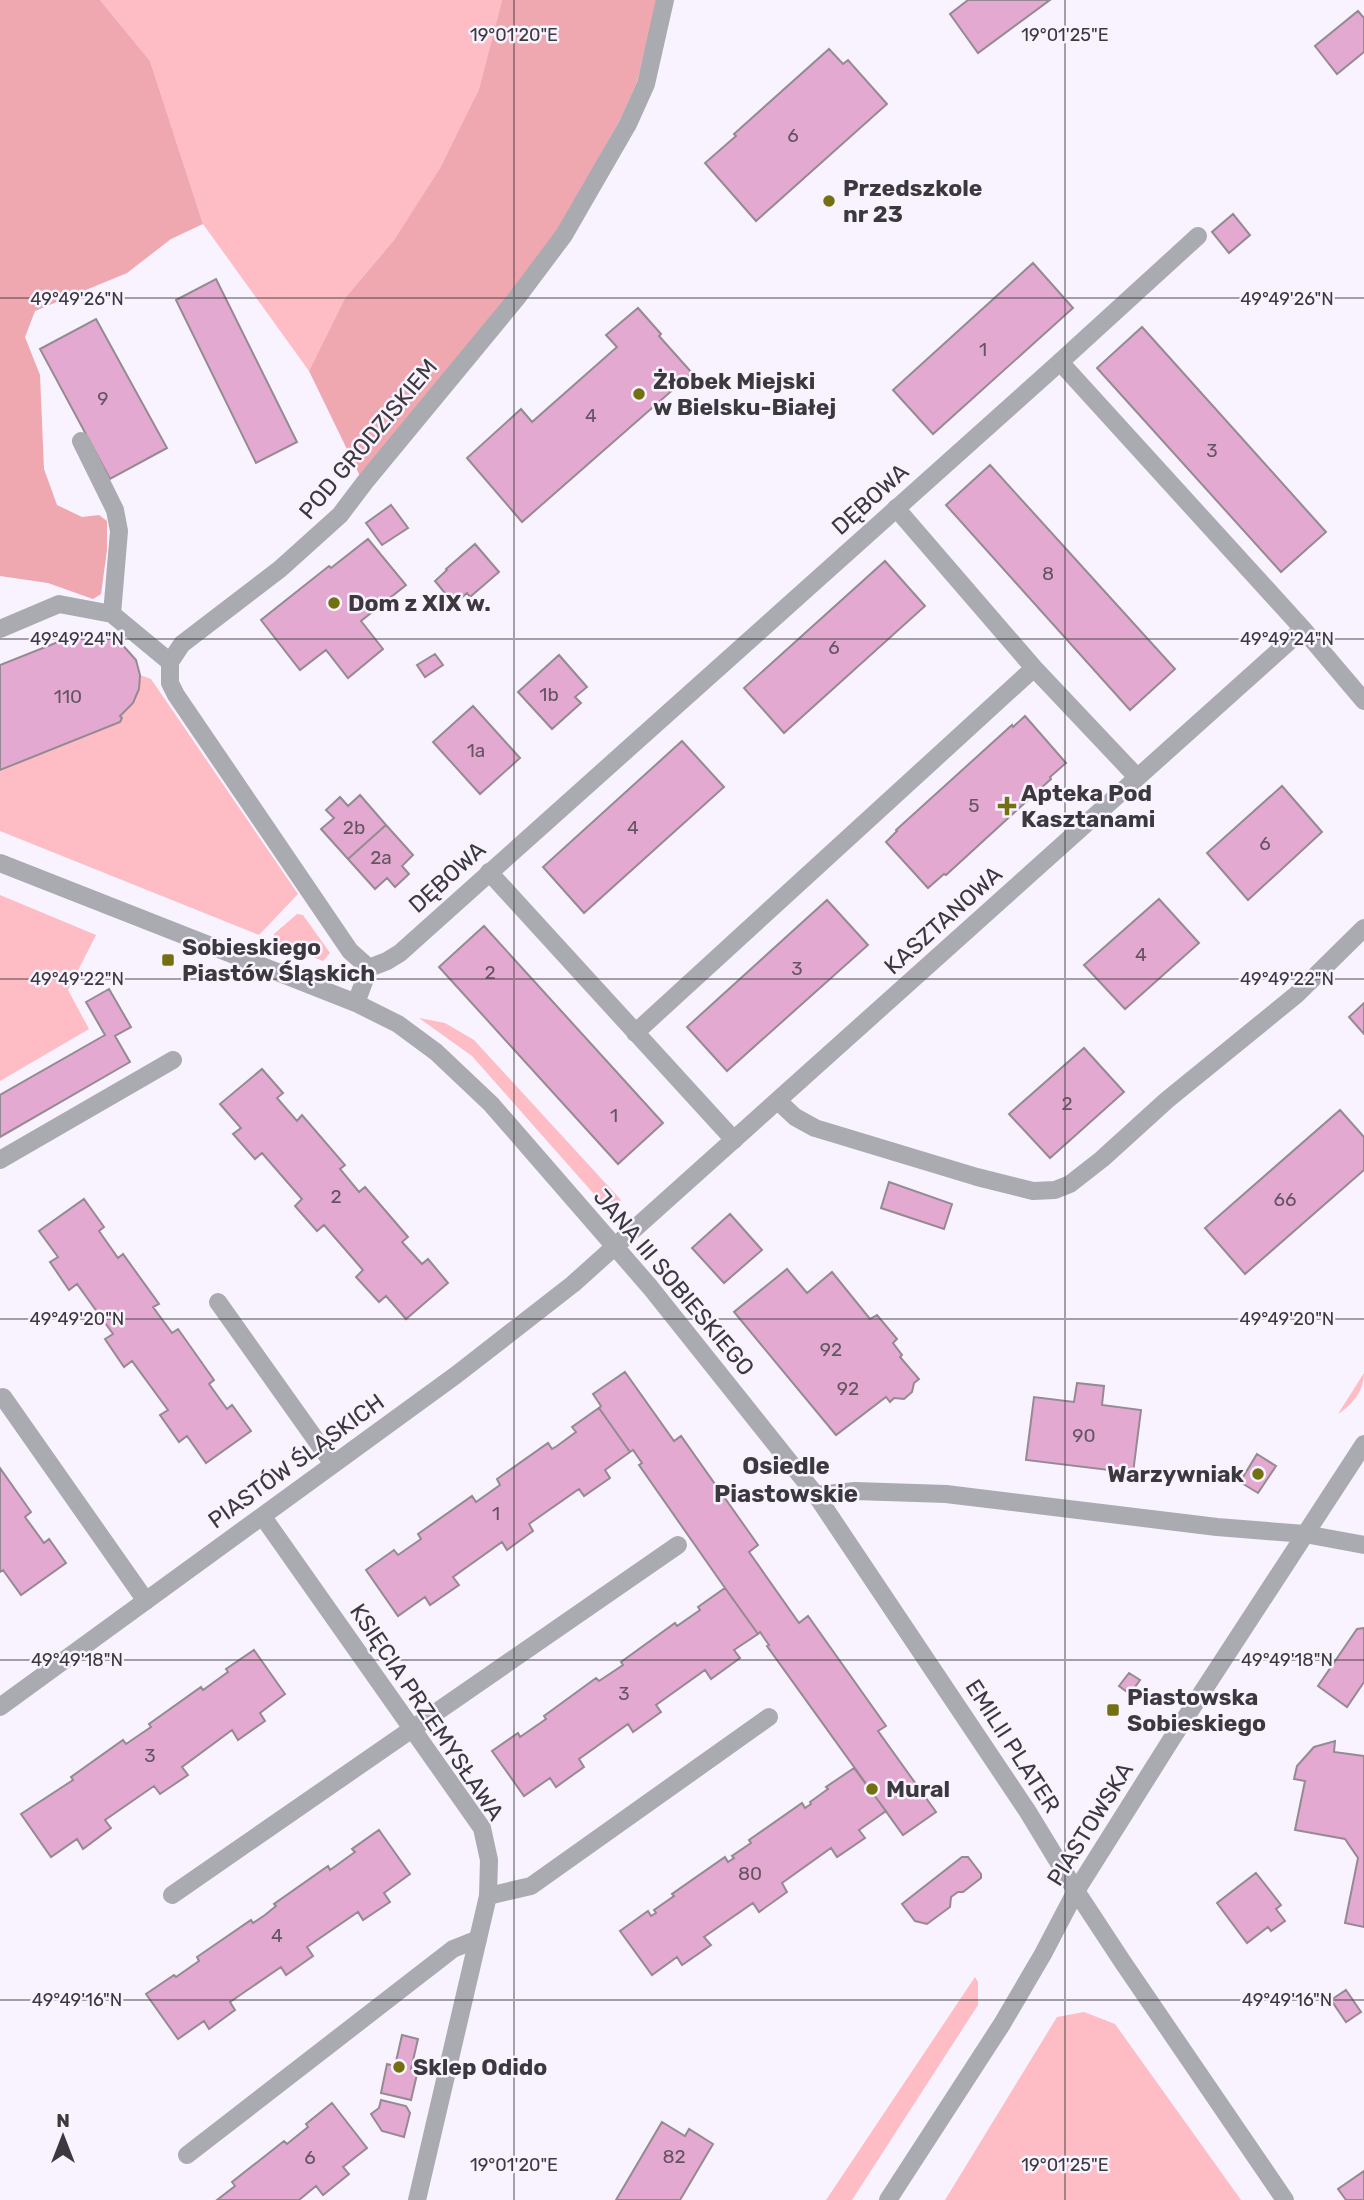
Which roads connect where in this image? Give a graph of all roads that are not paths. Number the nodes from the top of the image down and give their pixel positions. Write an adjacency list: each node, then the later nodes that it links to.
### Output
1 (665, 0): 9 (street, POD GRODZISKIEM)
2 (1198, 236): 3 (street, DĘBOWA)
3 (1060, 362): 5 (street, DĘBOWA); 8 (street)
4 (81, 440): 6 (street)
5 (896, 509): 10 (street); 14 (street, DĘBOWA)
6 (112, 614): 7 (street); 9 (street)
7 (0, 629)
8 (1303, 629): 11 (street); 12 (street, KASZTANOWA)
9 (170, 662): 16 (street)
10 (1034, 668): 12 (street); 18 (street)
11 (1364, 701)
12 (1137, 777): 20 (street, KASZTANOWA)
13 (0, 863): 17 (street, JANA III SOBIESKIEGO)
14 (489, 872): 16 (street, DĘBOWA); 18 (street)
15 (1364, 928): 20 (street)
16 (368, 973): 17 (street)
17 (356, 1003): 23 (street, JANA III SOBIESKIEGO)
18 (635, 1033): 21 (street)
19 (173, 1060): 22 (street)
20 (778, 1101): 21 (street, KASZTANOWA)
21 (734, 1140): 23 (street, KASZTANOWA)
22 (0, 1160)
23 (615, 1247): 27 (street, PIASTÓW ŚLĄSKICH); 28 (street, JANA III SOBIESKIEGO)
24 (218, 1302): 27 (street)
25 (3, 1397): 33 (street)
26 (1364, 1444): 30 (street, PIASTOWSKA)
27 (333, 1464): 29 (street, PIASTÓW ŚLĄSKICH)
28 (816, 1495): 30 (street); 37 (street, EMILII PLATER)
29 (263, 1517): 33 (street, PIASTÓW ŚLĄSKICH); 36 (street, KSIĘCIA PRZEMYSŁAWA)
30 (1306, 1534): 32 (street); 37 (street, PIASTOWSKA)
31 (678, 1545): 36 (street)
32 (1364, 1545)
33 (146, 1601): 34 (street, PIASTÓW ŚLĄSKICH)
34 (0, 1707)
35 (769, 1717): 39 (street)
36 (411, 1728): 38 (street); 39 (street, KSIĘCIA PRZEMYSŁAWA)
37 (1076, 1891): 43 (street, PIASTOWSKA); 44 (street, EMILII PLATER)
38 (172, 1895)
39 (488, 1896): 40 (street, KSIĘCIA PRZEMYSŁAWA)
40 (478, 1939): 41 (street); 42 (street, KSIĘCIA PRZEMYSŁAWA)
41 (187, 2155)
42 (417, 2200)
43 (888, 2200)
44 (1285, 2200)

